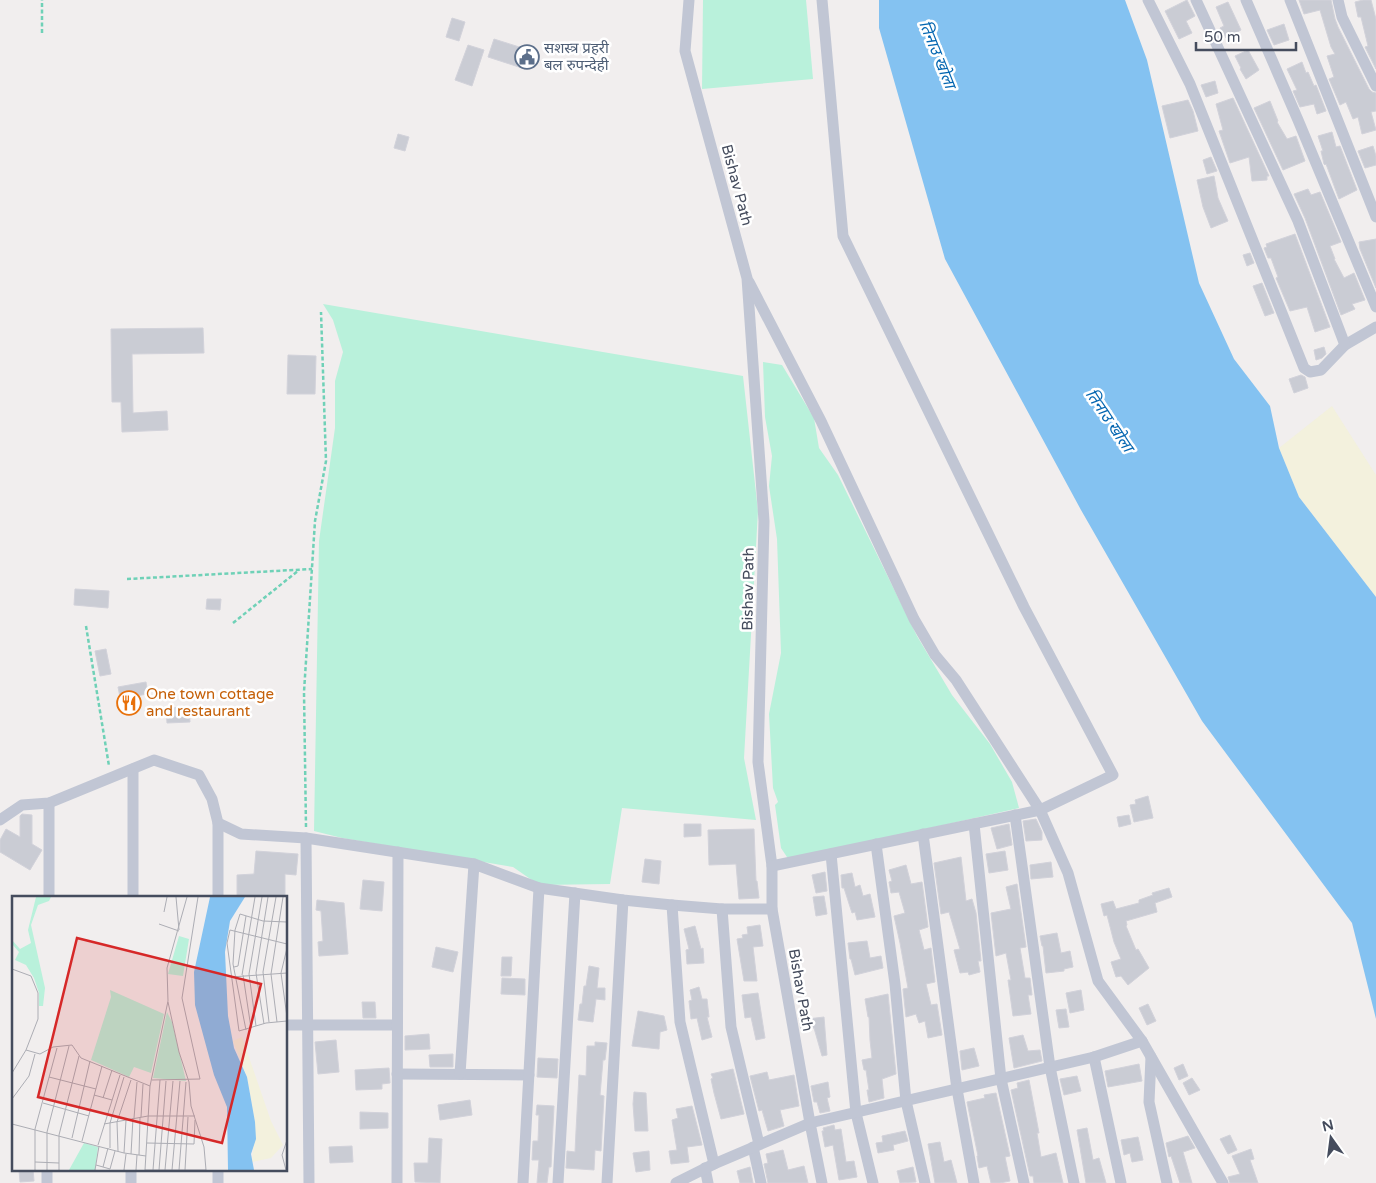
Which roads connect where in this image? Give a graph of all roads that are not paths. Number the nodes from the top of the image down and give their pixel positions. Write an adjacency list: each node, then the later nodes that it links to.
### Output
1 (689, 0): 10 (street, Bishav Path)
2 (822, 0): 16 (street)
3 (1149, 0): 13 (street)
4 (1196, 0): 13 (street)
5 (1246, 0): 11 (street)
6 (1290, 0): 9 (street)
7 (1338, 0): 8 (street)
8 (1376, 86)
9 (1376, 217)
10 (747, 278): 16 (street); 27 (street, Bishav Path)
11 (1376, 307)
12 (1376, 327): 13 (street)
13 (1345, 345)
14 (132, 769): 15 (street); 19 (street); 31 (street)
15 (49, 803): 18 (street); 30 (street)
16 (1040, 810): 17 (street); 40 (street)
17 (1015, 815): 20 (street); 43 (street)
18 (0, 820)
19 (218, 823): 22 (street); 32 (street)
20 (974, 824): 21 (street); 47 (street)
21 (923, 834): 23 (street); 48 (street)
22 (306, 838): 24 (street); 38 (street)
23 (876, 844): 25 (street); 49 (street)
24 (398, 852): 26 (street); 39 (street)
25 (831, 854): 27 (street); 50 (street)
26 (474, 864): 28 (street); 45 (street)
27 (772, 866): 36 (street, Bishav Path)
28 (539, 888): 29 (street); 46 (street)
29 (575, 893): 33 (street); 63 (street)
30 (49, 896)
31 (133, 896)
32 (218, 896)
33 (624, 900): 34 (street); 64 (street)
34 (672, 905): 35 (street); 53 (street)
35 (722, 909): 36 (street); 52 (street)
36 (772, 909): 51 (street, Bishav Path)
37 (288, 1025): 38 (street)
38 (307, 1025): 39 (street); 60 (street)
39 (397, 1025): 44 (street)
40 (1142, 1041): 41 (street); 42 (street)
41 (1094, 1057): 43 (street); 74 (street)
42 (1151, 1058): 75 (street); 76 (street)
43 (1050, 1067): 47 (street); 73 (street)
44 (397, 1074): 45 (street); 61 (street)
45 (460, 1074): 46 (street)
46 (529, 1075): 62 (street)
47 (1000, 1079): 48 (street); 72 (street)
48 (957, 1089): 49 (street); 71 (street)
49 (906, 1101): 50 (street); 70 (street)
50 (856, 1113): 51 (street); 69 (street)
51 (810, 1124): 52 (street); 68 (street, Bishav Path)
52 (756, 1145): 53 (street); 67 (street)
53 (710, 1166): 65 (street); 66 (street)
54 (47, 1170): 57 (street)
55 (132, 1170): 58 (street)
56 (218, 1170): 59 (street)
57 (47, 1183)
58 (131, 1183)
59 (218, 1183)
60 (309, 1183)
61 (397, 1183)
62 (523, 1183)
63 (558, 1183)
64 (607, 1183)
65 (676, 1183)
66 (708, 1183)
67 (761, 1183)
68 (822, 1183)
69 (873, 1183)
70 (925, 1183)
71 (974, 1183)
72 (1024, 1183)
73 (1074, 1183)
74 (1121, 1183)
75 (1167, 1183)
76 (1223, 1183)

